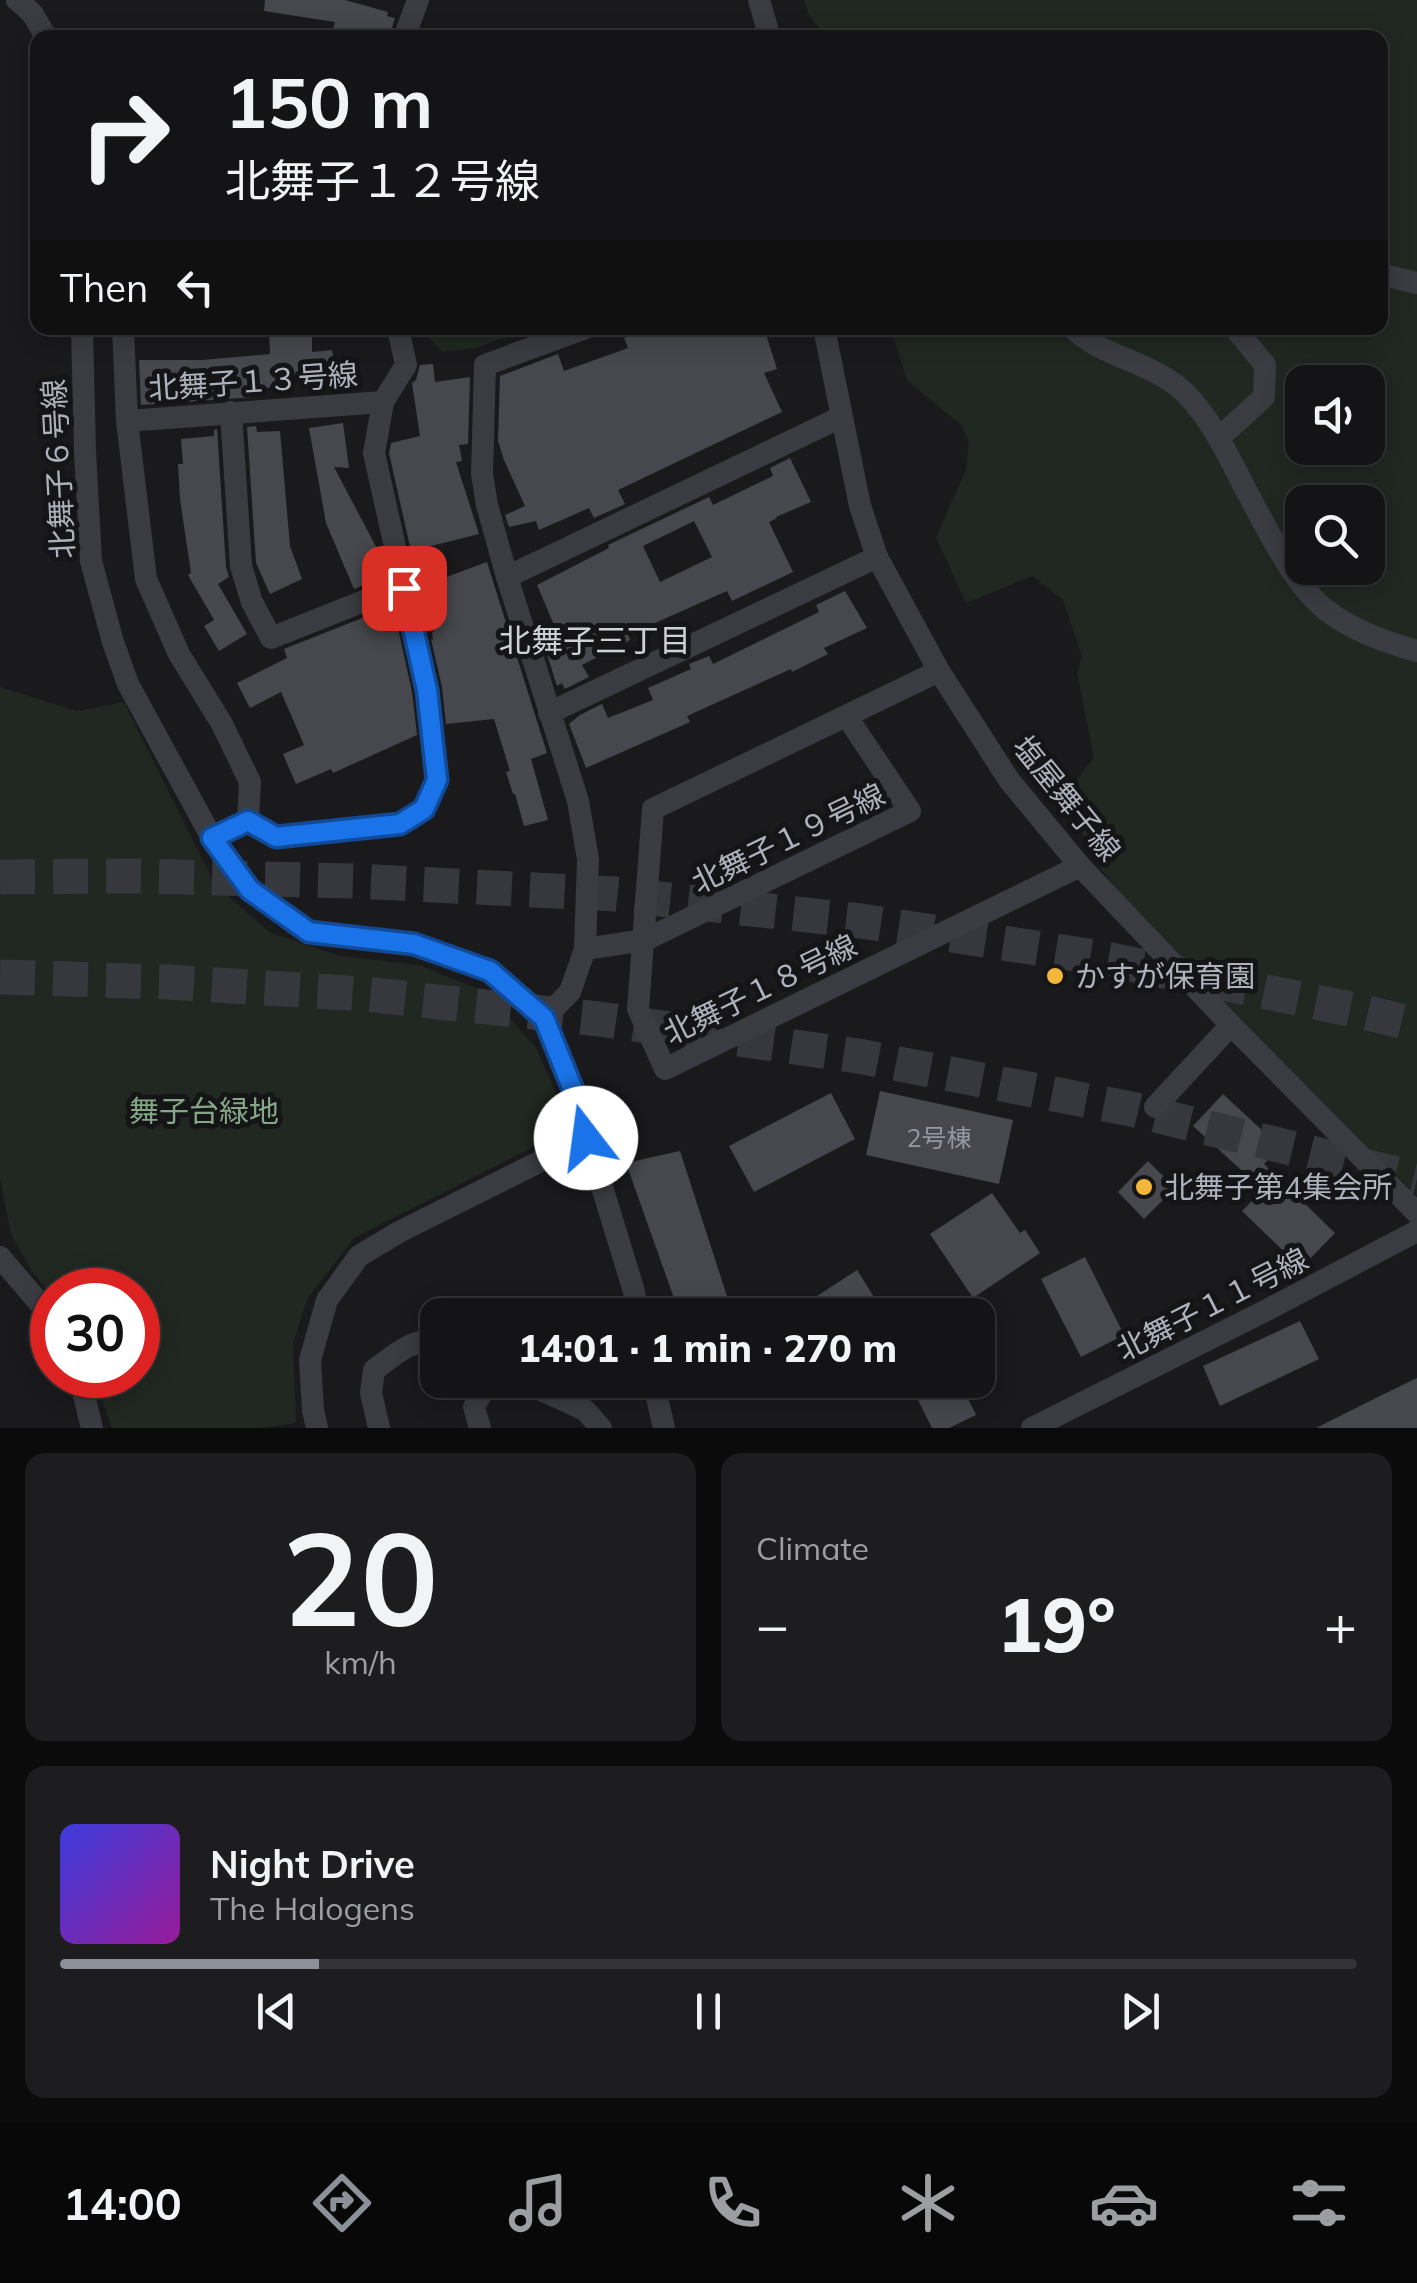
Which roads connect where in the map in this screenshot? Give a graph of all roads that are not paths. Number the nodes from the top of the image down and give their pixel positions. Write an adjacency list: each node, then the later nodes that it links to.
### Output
1 (17, 0): 4 (street)
2 (418, 0): 5 (street)
3 (759, 0): 6 (street)
4 (42, 30)
5 (407, 30)
6 (768, 30)
7 (1388, 276): 8 (street)
8 (1417, 283)
9 (82, 335): 29 (street, 北舞子６号線)
10 (124, 335): 19 (street)
11 (400, 335): 16 (street)
12 (567, 335): 22 (street)
13 (825, 335): 18 (street, 塩屋舞子線)
14 (1084, 335): 20 (street)
15 (1241, 335): 20 (street)
16 (383, 402): 17 (street, 北舞子１３号線); 23 (street)
17 (230, 412): 19 (street, 北舞子１３号線); 23 (street)
18 (841, 417): 21 (street, 塩屋舞子線); 22 (street)
19 (127, 421): 28 (street)
20 (1220, 437): 24 (street)
21 (877, 557): 25 (street, 塩屋舞子線); 26 (street)
22 (507, 578): 26 (street)
23 (404, 586): 28 (street)
24 (1417, 650)
25 (939, 671): 27 (street, 北舞子１８号線); 30 (street, 塩屋舞子線)
26 (549, 713): 32 (street)
27 (848, 716): 31 (street, 北舞子１８号線); 31 (street, 北舞子１９号線)
28 (248, 821): 29 (street)
29 (212, 838): 33 (street, 北舞子６号線)
30 (1080, 866): 31 (street, 北舞子１８号線); 34 (street, 塩屋舞子線)
31 (645, 940): 32 (street)
32 (585, 949): 33 (street)
33 (544, 1018): 36 (street, 北舞子６号線)
34 (1231, 1025): 35 (street); 37 (street, 塩屋舞子線)
35 (1155, 1106)
36 (586, 1138): 41 (street, 北舞子６号線); 48 (street)
37 (1417, 1214)
38 (1417, 1230): 53 (street, 北舞子１１号線)
39 (0, 1256): 40 (street)
40 (30, 1293)
41 (635, 1298)
42 (420, 1342): 49 (street)
43 (85, 1398): 47 (street)
44 (479, 1398): 50 (street)
45 (559, 1398): 51 (street)
46 (657, 1398): 52 (street)
47 (92, 1428)
48 (317, 1428)
49 (379, 1428)
50 (480, 1428)
51 (601, 1428)
52 (664, 1428)
53 (1032, 1428)

